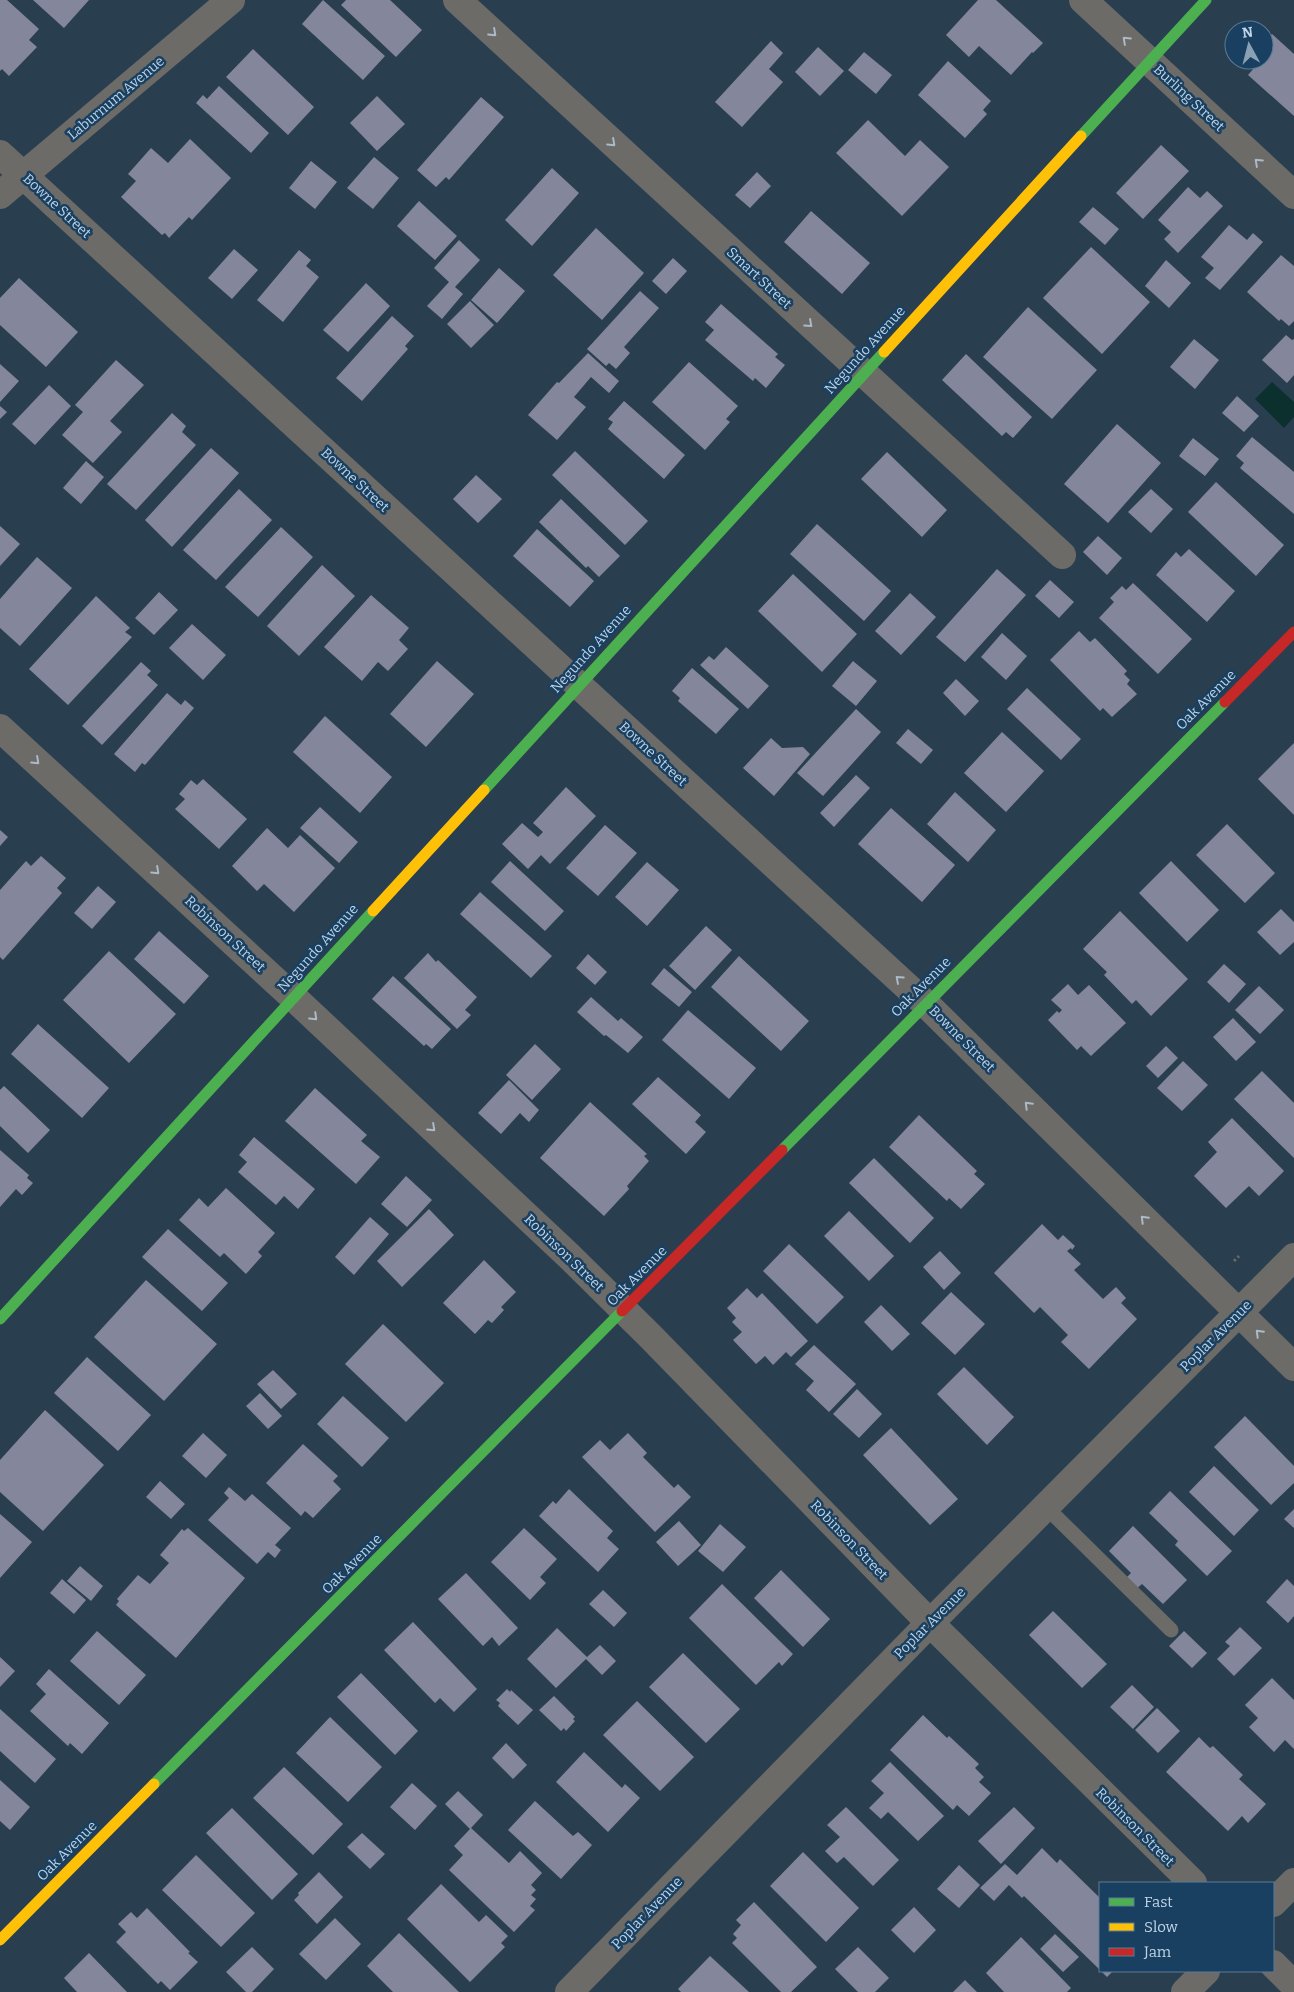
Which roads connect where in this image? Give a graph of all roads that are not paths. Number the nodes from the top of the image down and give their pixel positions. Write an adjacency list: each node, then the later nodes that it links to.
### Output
1 (231, 0): 7 (street, Laburnum Avenue)
2 (457, 0): 10 (street, Smart Street, one-way to 10)
3 (1083, 0): 5 (street, Burling Street, one-way to 3)
4 (1206, 0): 5 (street, Negundo Avenue)
5 (1150, 61): 9 (street, Burling Street, one-way to 5); 10 (street, Negundo Avenue)
6 (0, 154): 7 (street, Bowne Street)
7 (24, 175): 8 (street, Laburnum Avenue); 13 (street, Bowne Street)
8 (0, 195)
9 (1294, 196)
10 (864, 374): 11 (street, Smart Street); 13 (street, Negundo Avenue)
11 (1062, 555)
12 (1294, 632): 16 (street, Oak Avenue)
13 (578, 686): 15 (street, Negundo Avenue); 16 (street, Bowne Street, one-way to 13)
14 (0, 728): 15 (street, Robinson Street, one-way to 15)
15 (293, 997): 18 (street, Negundo Avenue); 19 (street, Robinson Street, one-way to 19)
16 (926, 1004): 19 (street, Oak Avenue); 20 (street, Bowne Street, one-way to 16)
17 (1294, 1257): 20 (street, Poplar Avenue)
18 (3, 1310)
19 (624, 1310): 23 (street, Robinson Street); 28 (street, Oak Avenue)
20 (1239, 1313): 21 (street, Bowne Street, one-way to 20); 22 (street, Poplar Avenue)
21 (1294, 1367)
22 (1046, 1507): 23 (street, Poplar Avenue); 24 (lane)
23 (930, 1623): 25 (street, Robinson Street); 32 (street, Poplar Avenue)
24 (1171, 1630)
25 (1191, 1882)
26 (1294, 1882): 27 (street)
27 (1274, 1902)
28 (0, 1940)
29 (1274, 1965): 31 (street)
30 (1205, 1972): 33 (street)
31 (1294, 1985)
32 (569, 1992)
33 (1185, 1992)

